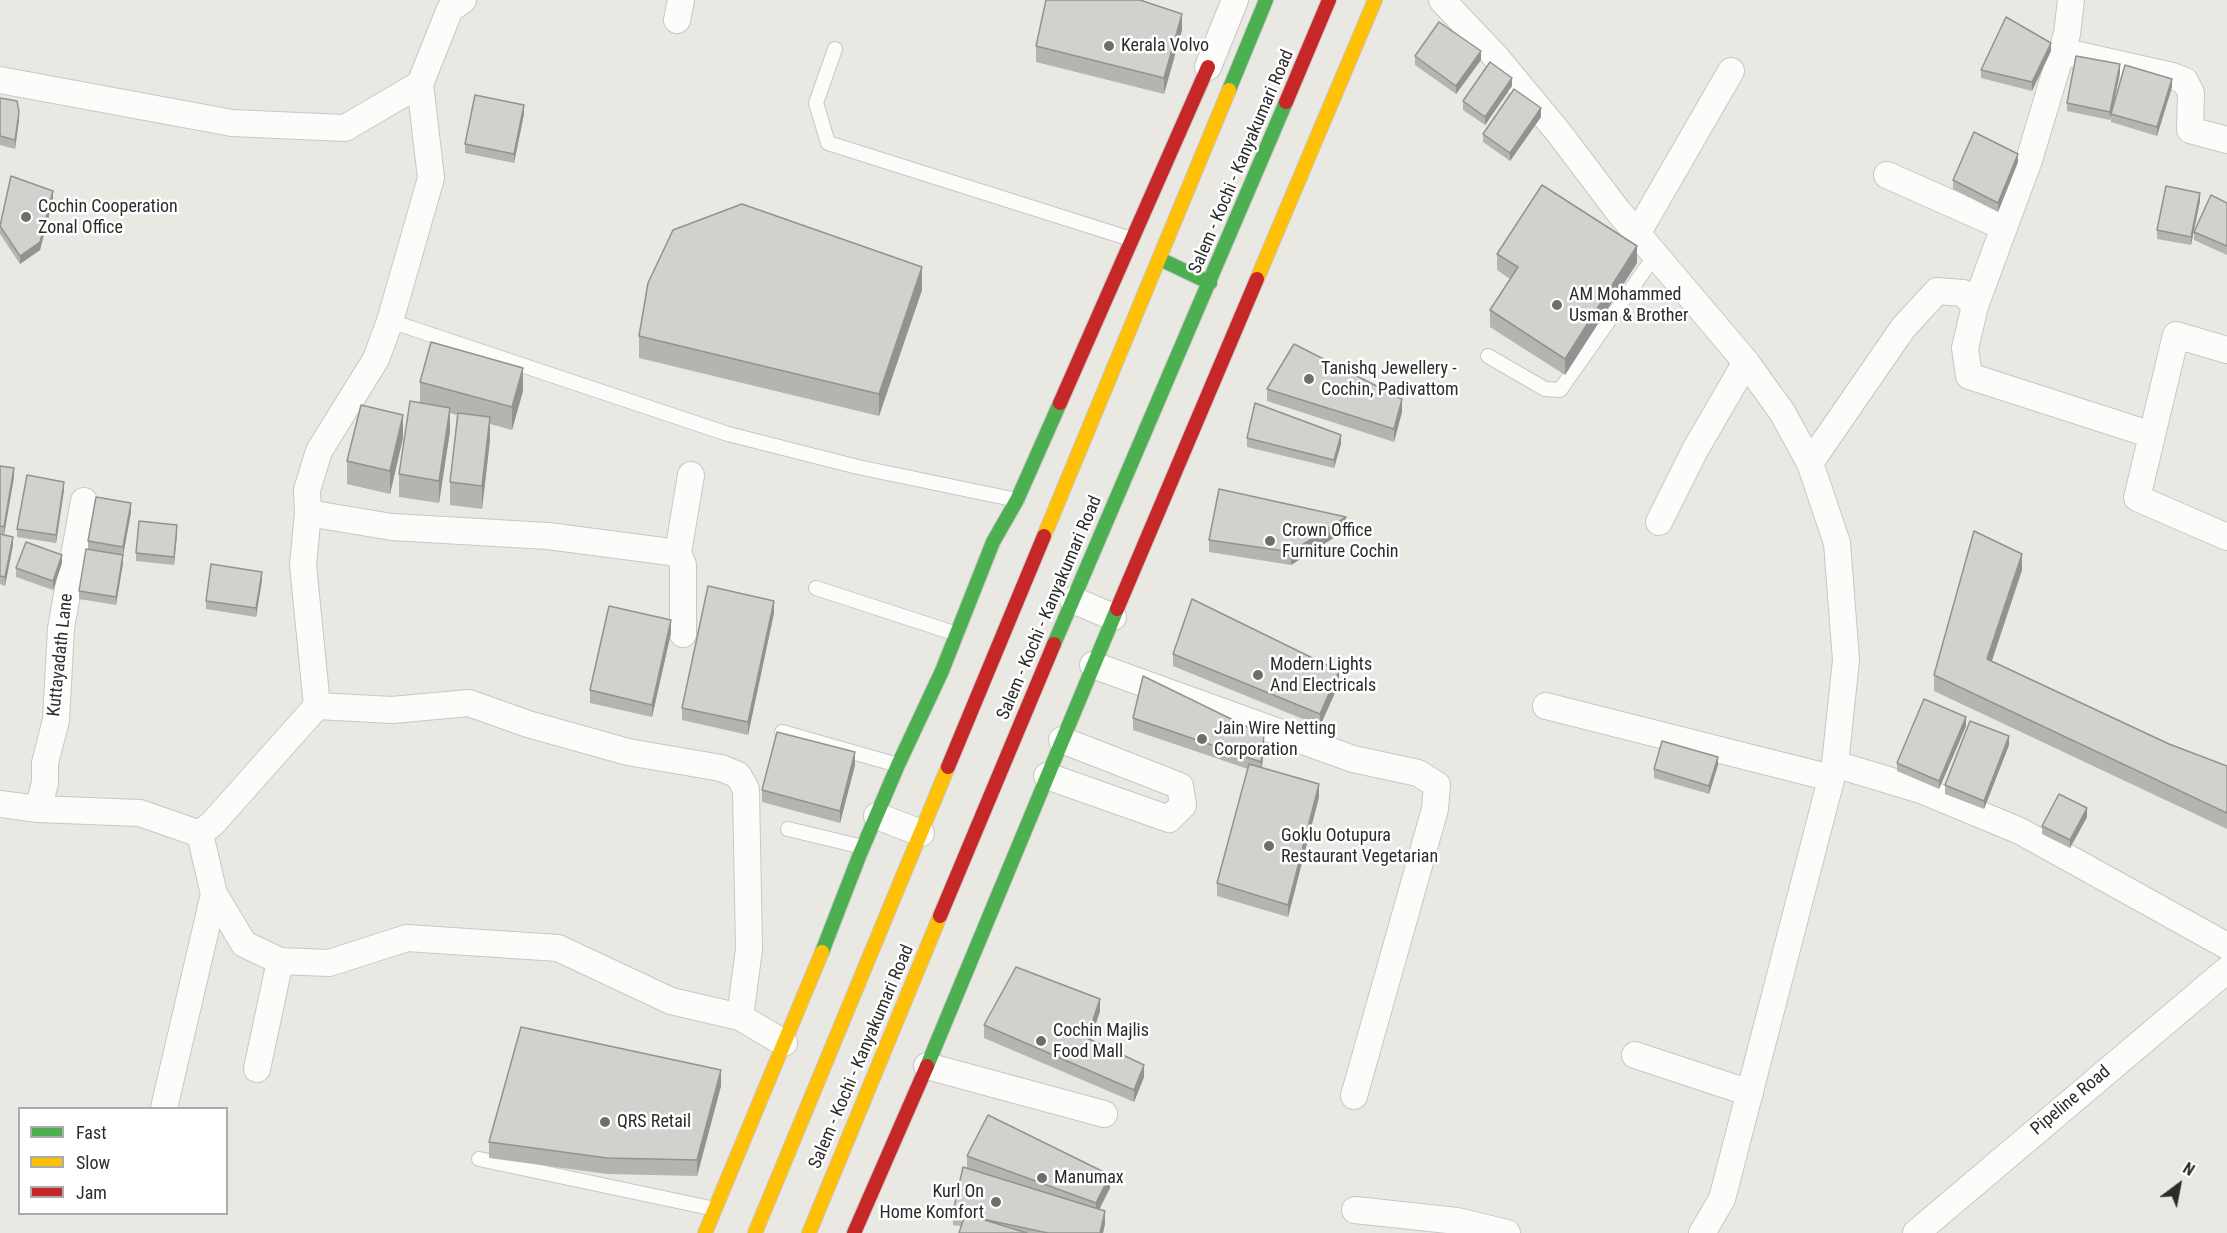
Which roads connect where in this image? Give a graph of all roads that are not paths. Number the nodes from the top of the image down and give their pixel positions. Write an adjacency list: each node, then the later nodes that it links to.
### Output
1 (463, 0): 13 (street)
2 (1235, 0): 10 (street)
3 (1266, 0): 20 (main road, Salem - Kochi - Kanyakumari Road)
4 (1329, 0): 21 (main road, Salem - Kochi - Kanyakumari Road)
5 (1375, 0): 38 (main road)
6 (1442, 0): 17 (street)
7 (2072, 0): 9 (street)
8 (835, 49): 18 (lane)
9 (2061, 51): 14 (street); 16 (street)
10 (1208, 67): 18 (main road)
11 (1731, 71): 17 (street)
12 (0, 80): 13 (street)
13 (420, 84): 23 (street)
14 (2227, 140)
15 (1887, 176): 16 (street)
16 (2004, 227): 22 (street)
17 (1637, 234): 19 (street)
18 (1131, 239): 30 (main road)
19 (1656, 254): 25 (lane); 26 (street)
20 (1160, 259): 21 (main road); 53 (main road, Salem - Kochi - Kanyakumari Road)
21 (1210, 283): 37 (main road, Salem - Kochi - Kanyakumari Road)
22 (1976, 306): 27 (street); 28 (street)
23 (390, 321): 30 (lane); 32 (street)
24 (2227, 350): 27 (street)
25 (1488, 356)
26 (1746, 362): 28 (street); 33 (street)
27 (2152, 435): 34 (street)
28 (1810, 463): 47 (street)
29 (691, 475): 35 (street)
30 (1017, 500): 40 (main road)
31 (84, 501): 50 (street, Kuttayadath Lane)
32 (308, 513): 35 (street); 43 (street)
33 (1659, 522)
34 (2227, 537)
35 (678, 553): 39 (street)
36 (816, 588): 40 (lane)
37 (1073, 600): 38 (street); 74 (main road, Salem - Kochi - Kanyakumari Road)
38 (1113, 617): 41 (main road)
39 (683, 634)
40 (957, 634): 46 (main road)
41 (1093, 665): 45 (main road); 66 (street)
42 (1546, 705): 47 (street)
43 (316, 706): 54 (street); 60 (street)
44 (782, 732): 46 (lane)
45 (1062, 740): 48 (main road); 48 (street)
46 (897, 765): 51 (main road)
47 (1833, 771): 57 (street); 65 (street)
48 (1047, 776): 63 (main road)
49 (0, 804): 50 (street)
50 (38, 809): 54 (street)
51 (877, 816): 53 (street); 55 (main road)
52 (788, 829): 55 (lane)
53 (921, 833): 73 (main road, Salem - Kochi - Kanyakumari Road)
54 (200, 834): 56 (street)
55 (863, 847): 61 (main road)
56 (214, 894): 58 (street); 67 (street)
57 (2227, 946)
58 (280, 961): 60 (street); 64 (street)
59 (2227, 970): 78 (street, Pipeline Road)
60 (740, 1017): 61 (street)
61 (784, 1043): 70 (main road)
62 (1635, 1054): 65 (street)
63 (927, 1066): 68 (street); 75 (main road)
64 (257, 1069)
65 (1750, 1093): 77 (street)
66 (1354, 1096)
67 (164, 1107)
68 (1104, 1114)
69 (479, 1159): 70 (lane)
70 (715, 1209): 72 (main road)
71 (1355, 1210): 76 (street)
72 (705, 1233)
73 (755, 1233)
74 (809, 1233)
75 (854, 1233)
76 (1508, 1233)
77 (1702, 1233)
78 (1916, 1233)

